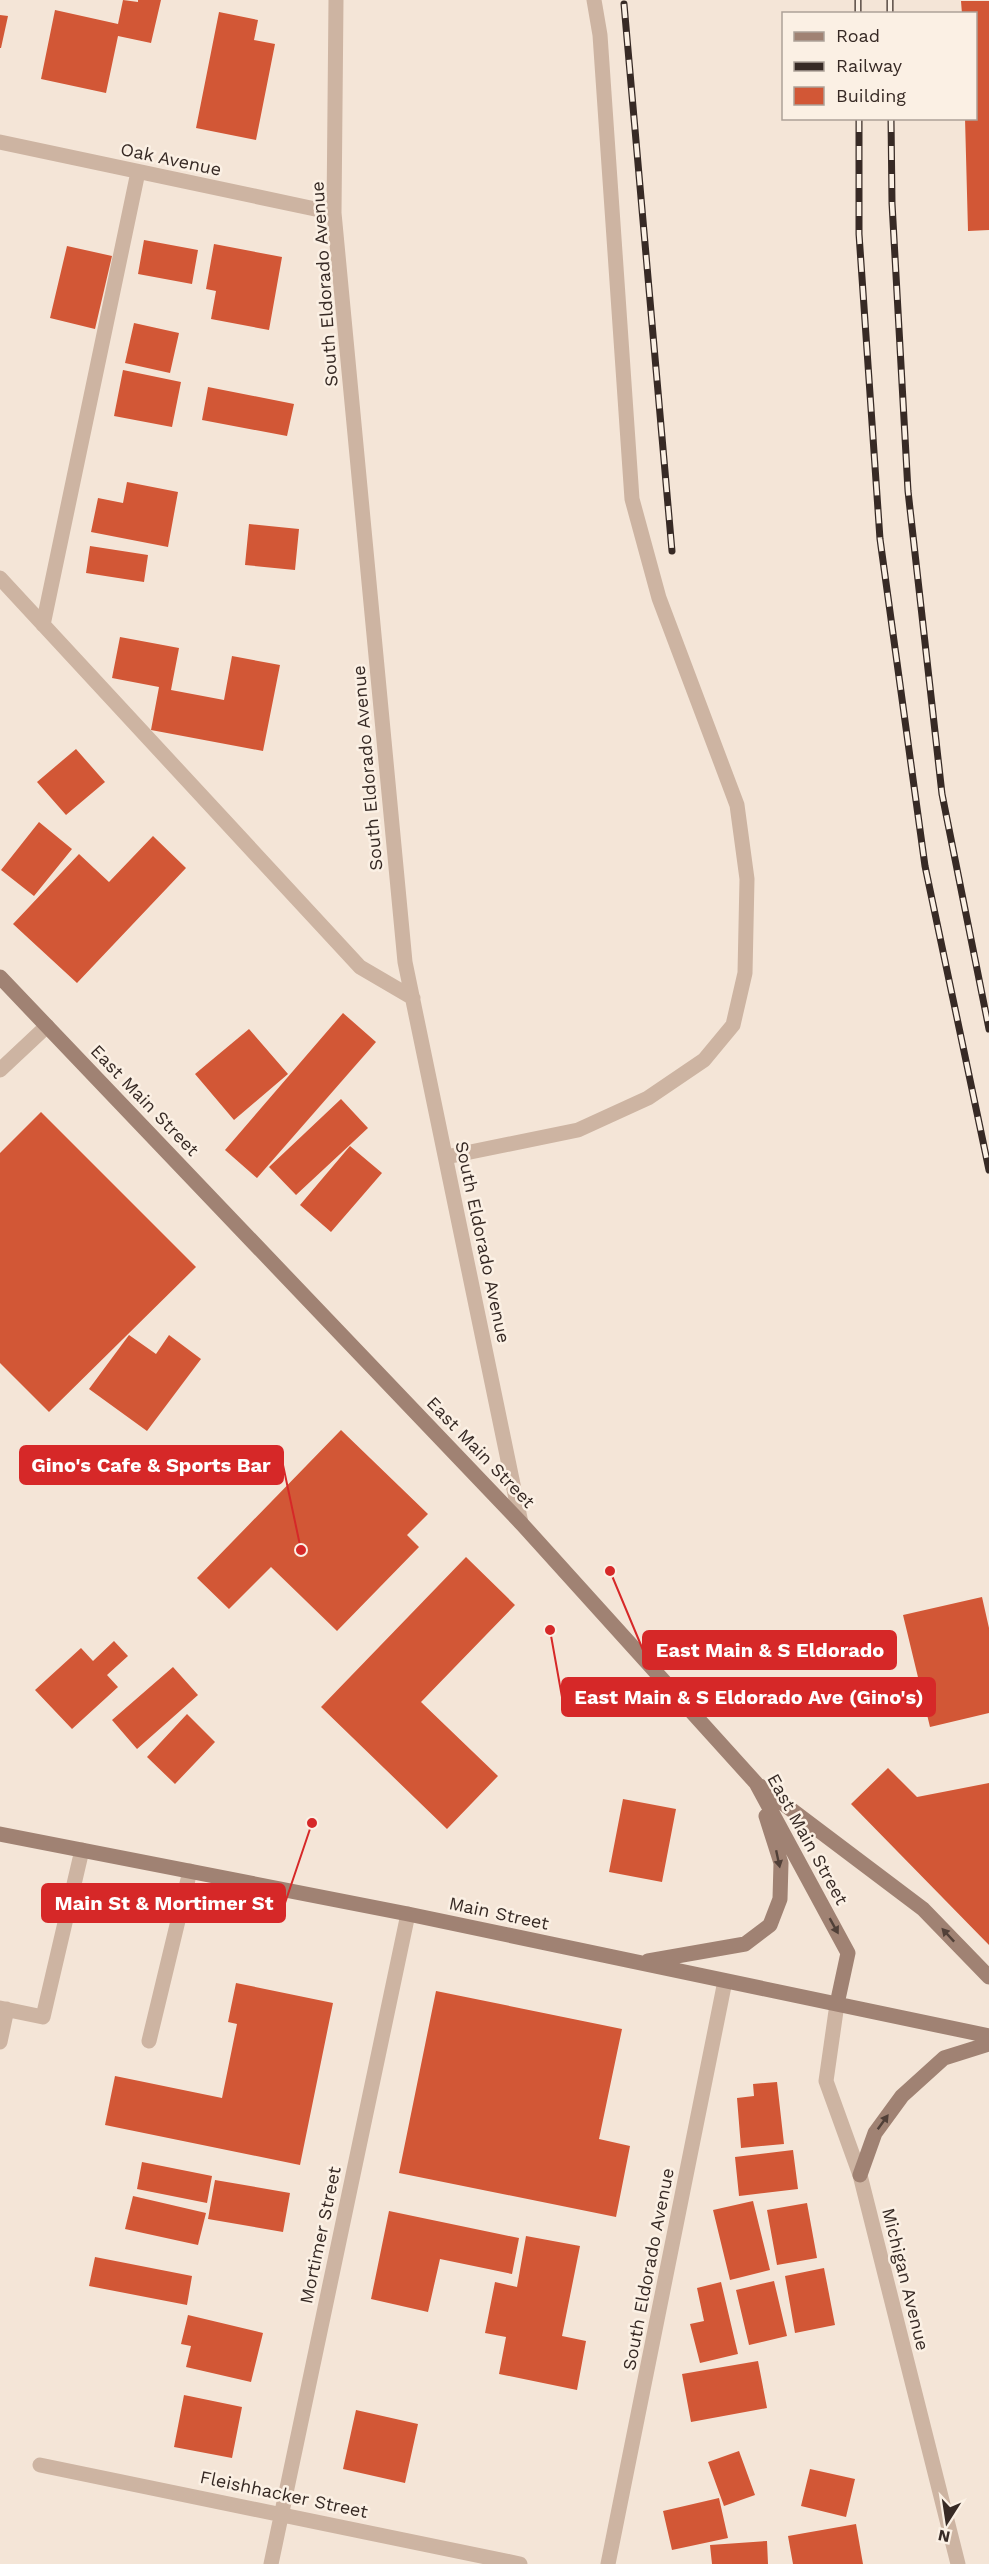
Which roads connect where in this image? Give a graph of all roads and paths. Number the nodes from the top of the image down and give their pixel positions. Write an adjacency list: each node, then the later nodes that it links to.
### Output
1 (336, 0): 5 (street, South Eldorado Avenue)
2 (594, 0): 12 (street)
3 (0, 142): 4 (street, Oak Avenue)
4 (138, 172): 5 (street, Oak Avenue); 7 (street)
5 (334, 213): 9 (street, South Eldorado Avenue)
6 (0, 578): 7 (street)
7 (43, 625): 9 (street)
8 (0, 977): 10 (street, East Main Street)
9 (413, 998): 12 (street, South Eldorado Avenue)
10 (47, 1026): 11 (street); 13 (street, East Main Street)
11 (0, 1071)
12 (446, 1157): 13 (street, South Eldorado Avenue)
13 (521, 1523): 14 (street, East Main Street)
14 (756, 1783): 19 (street, one-way to 19); 20 (street, one-way to 14); 22 (street, East Main Street, one-way to 22)
15 (1, 1833): 16 (street, Main Street)
16 (82, 1850): 17 (street, Main Street); 23 (street)
17 (190, 1871): 18 (street, Main Street); 25 (street)
18 (408, 1914): 19 (street, Main Street); 30 (street, Mortimer Street)
19 (639, 1963): 21 (street, Main Street)
20 (989, 1977)
21 (725, 1981): 22 (street, Main Street); 33 (street, South Eldorado Avenue)
22 (837, 2004): 24 (street, Main Street); 28 (street, Michigan Avenue)
23 (4, 2008): 26 (street)
24 (989, 2036)
25 (149, 2041)
26 (0, 2042)
27 (989, 2044): 28 (street, one-way to 27)
28 (860, 2175): 34 (street, Michigan Avenue)
29 (40, 2465): 30 (street, Fleishhacker Street)
30 (282, 2513): 31 (street, Mortimer Street); 32 (street, Fleishhacker Street)
31 (271, 2564)
32 (520, 2564)
33 (608, 2564)
34 (958, 2564)

